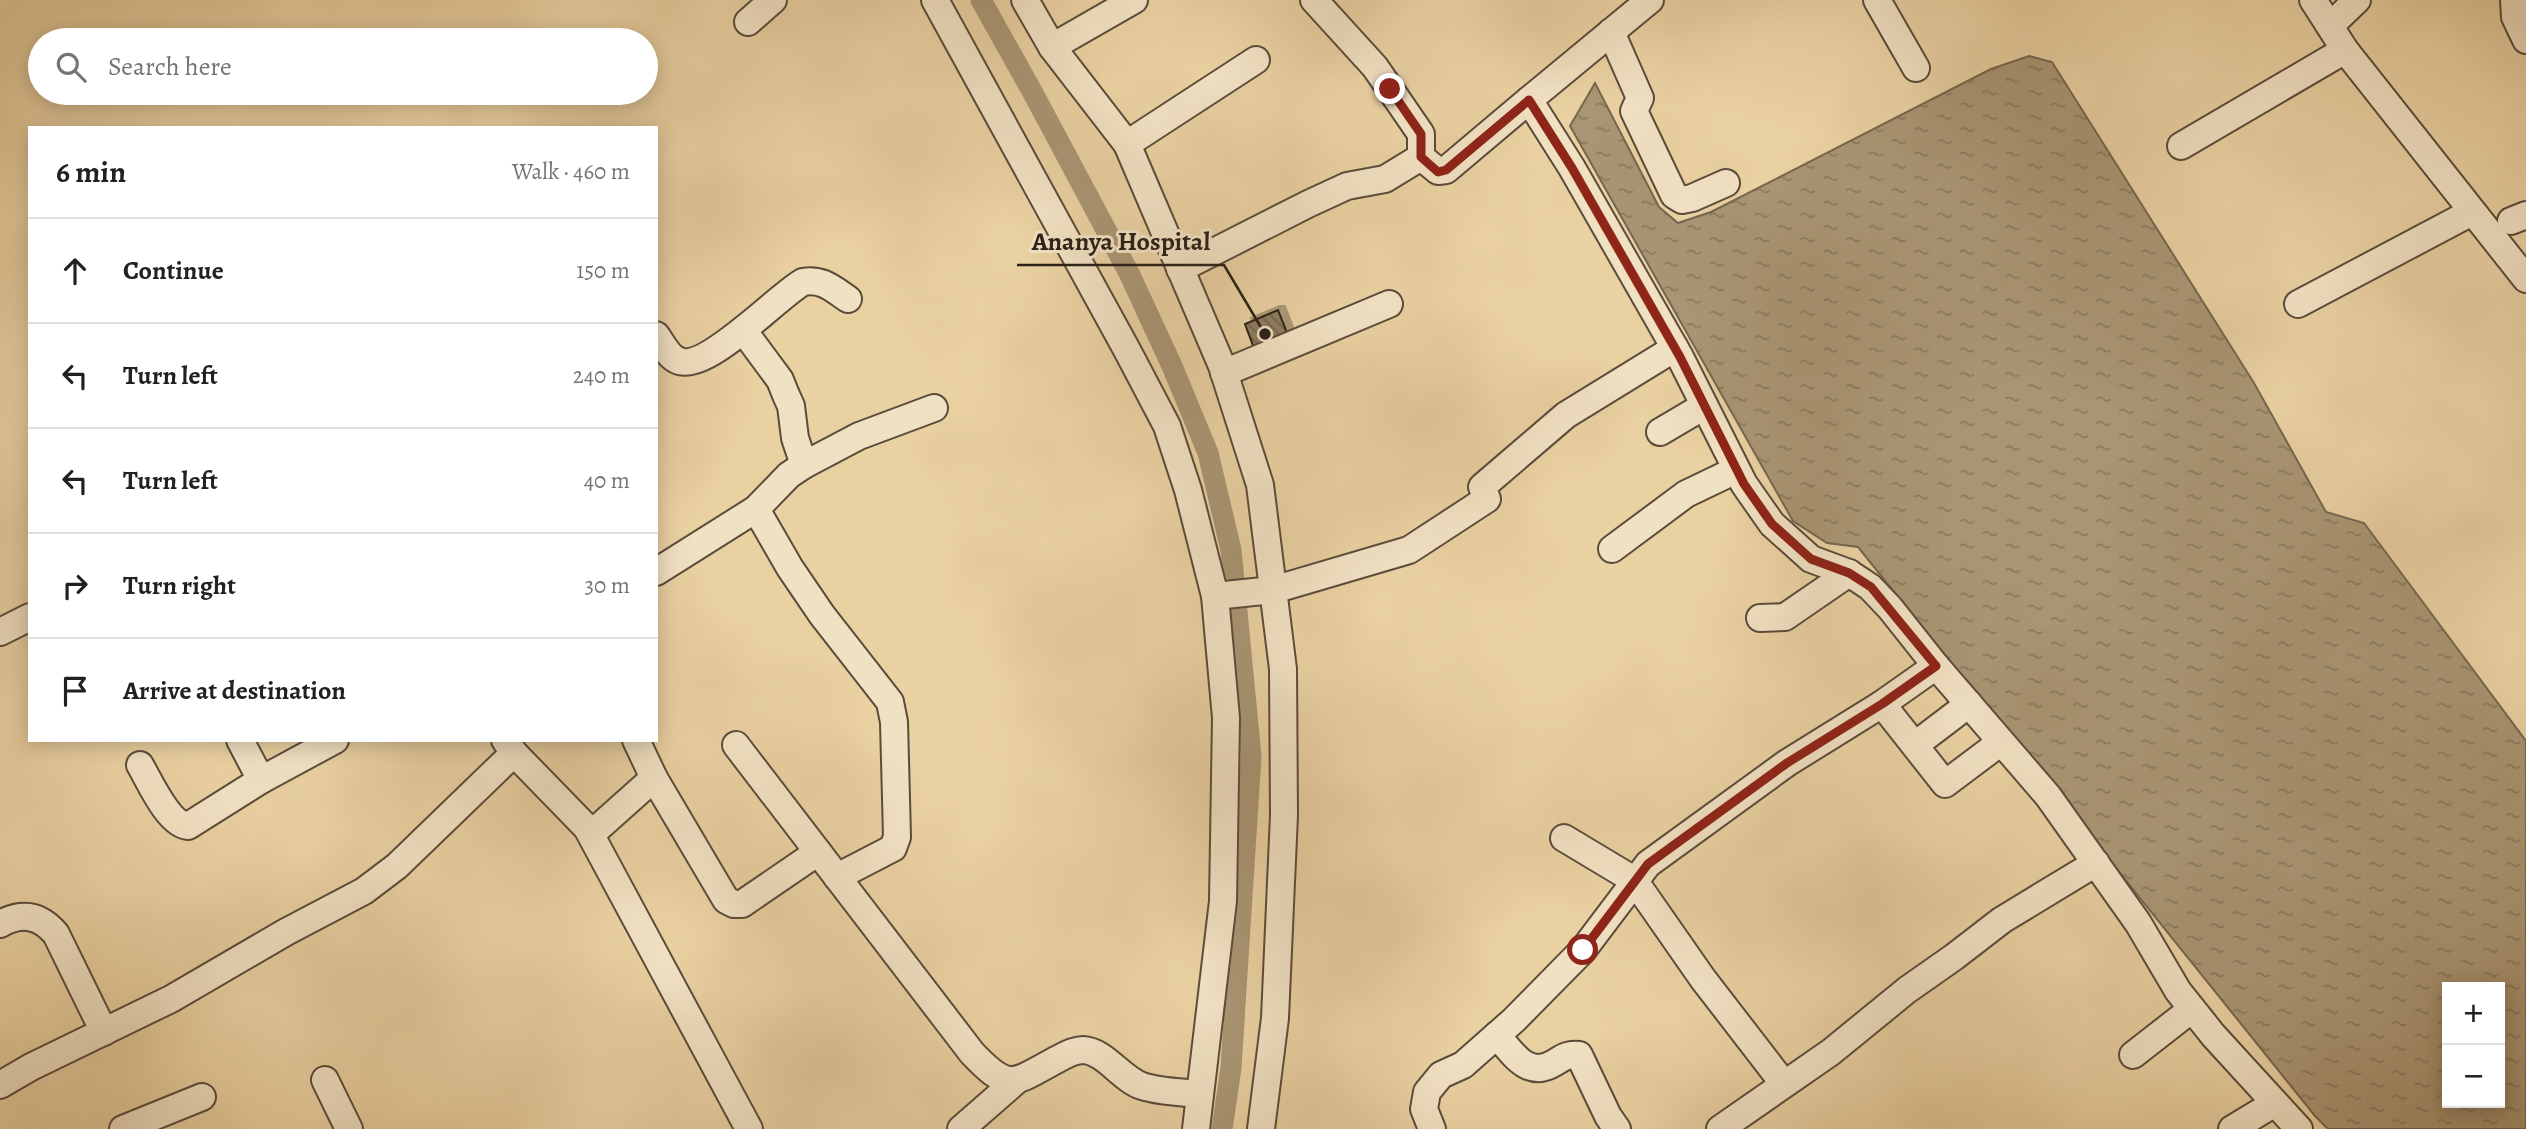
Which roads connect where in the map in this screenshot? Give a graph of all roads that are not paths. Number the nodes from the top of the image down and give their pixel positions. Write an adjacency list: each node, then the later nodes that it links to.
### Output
1 (773, 0): 11 (street)
2 (935, 0): 44 (street)
3 (1025, 0): 15 (street)
4 (1135, 0): 15 (street)
5 (1314, 0): 22 (street)
6 (1650, 0): 13 (street)
7 (1877, 0): 18 (street)
8 (2313, 0): 12 (street)
9 (2357, 0): 12 (street)
10 (2514, 0): 14 (street)
11 (748, 22)
12 (2330, 26): 16 (street)
13 (1611, 32): 19 (street); 23 (street)
14 (2526, 40)
15 (1052, 47): 20 (street)
16 (2345, 50): 21 (street); 24 (street)
17 (1256, 60): 20 (street)
18 (1916, 68)
19 (1529, 100): 22 (street); 32 (street)
20 (1127, 144): 25 (street)
21 (2181, 146)
22 (1421, 157): 25 (street)
23 (1726, 183)
24 (2472, 212): 26 (street); 29 (street)
25 (1180, 269): 33 (street)
26 (2526, 279)
27 (848, 299): 30 (street)
28 (1389, 303): 33 (street)
29 (2298, 304)
30 (743, 330): 31 (street); 37 (street)
31 (658, 338)
32 (1675, 348): 34 (street); 43 (street)
33 (1224, 373): 43 (street)
34 (1704, 406): 36 (street); 38 (street)
35 (934, 408): 37 (street)
36 (1660, 432)
37 (804, 465): 39 (street)
38 (1736, 470): 40 (street); 42 (street)
39 (756, 509): 41 (street); 65 (street)
40 (1612, 549)
41 (658, 571)
42 (1849, 573): 46 (street); 48 (street)
43 (1266, 591): 44 (street); 84 (street)
44 (1220, 596): 76 (street)
45 (28, 618): 47 (street)
46 (1760, 618)
47 (0, 632)
48 (1936, 666): 49 (street); 50 (street)
49 (1882, 704): 56 (street); 66 (street)
50 (1969, 704): 54 (street); 56 (street)
51 (241, 742): 60 (street)
52 (331, 742): 60 (street)
53 (637, 742): 59 (street)
54 (2001, 742): 56 (street); 64 (street)
55 (736, 745): 63 (street)
56 (1915, 745)
57 (509, 747): 61 (street); 69 (street)
58 (140, 765): 60 (street)
59 (654, 778): 61 (street); 63 (street)
60 (261, 780)
61 (587, 828): 81 (street)
62 (1564, 838): 66 (street)
63 (818, 852): 65 (street)
64 (2096, 863): 68 (street); 74 (street)
65 (837, 877): 73 (street)
66 (1634, 880): 70 (street); 74 (street)
67 (0, 924): 69 (street)
68 (2192, 1009): 71 (street); 78 (street)
69 (104, 1032): 75 (street)
70 (1497, 1035): 85 (street); 86 (street)
71 (2133, 1055)
72 (325, 1080): 80 (street)
73 (1017, 1080): 76 (street); 82 (street)
74 (1784, 1084): 87 (street)
75 (0, 1085)
76 (1200, 1094): 83 (street)
77 (202, 1097): 79 (street)
78 (2275, 1103): 88 (street); 89 (street)
79 (123, 1129)
80 (349, 1129)
81 (749, 1129)
82 (961, 1129)
83 (1196, 1129)
84 (1261, 1129)
85 (1432, 1129)
86 (1618, 1129)
87 (1721, 1129)
88 (2232, 1129)
89 (2299, 1129)

